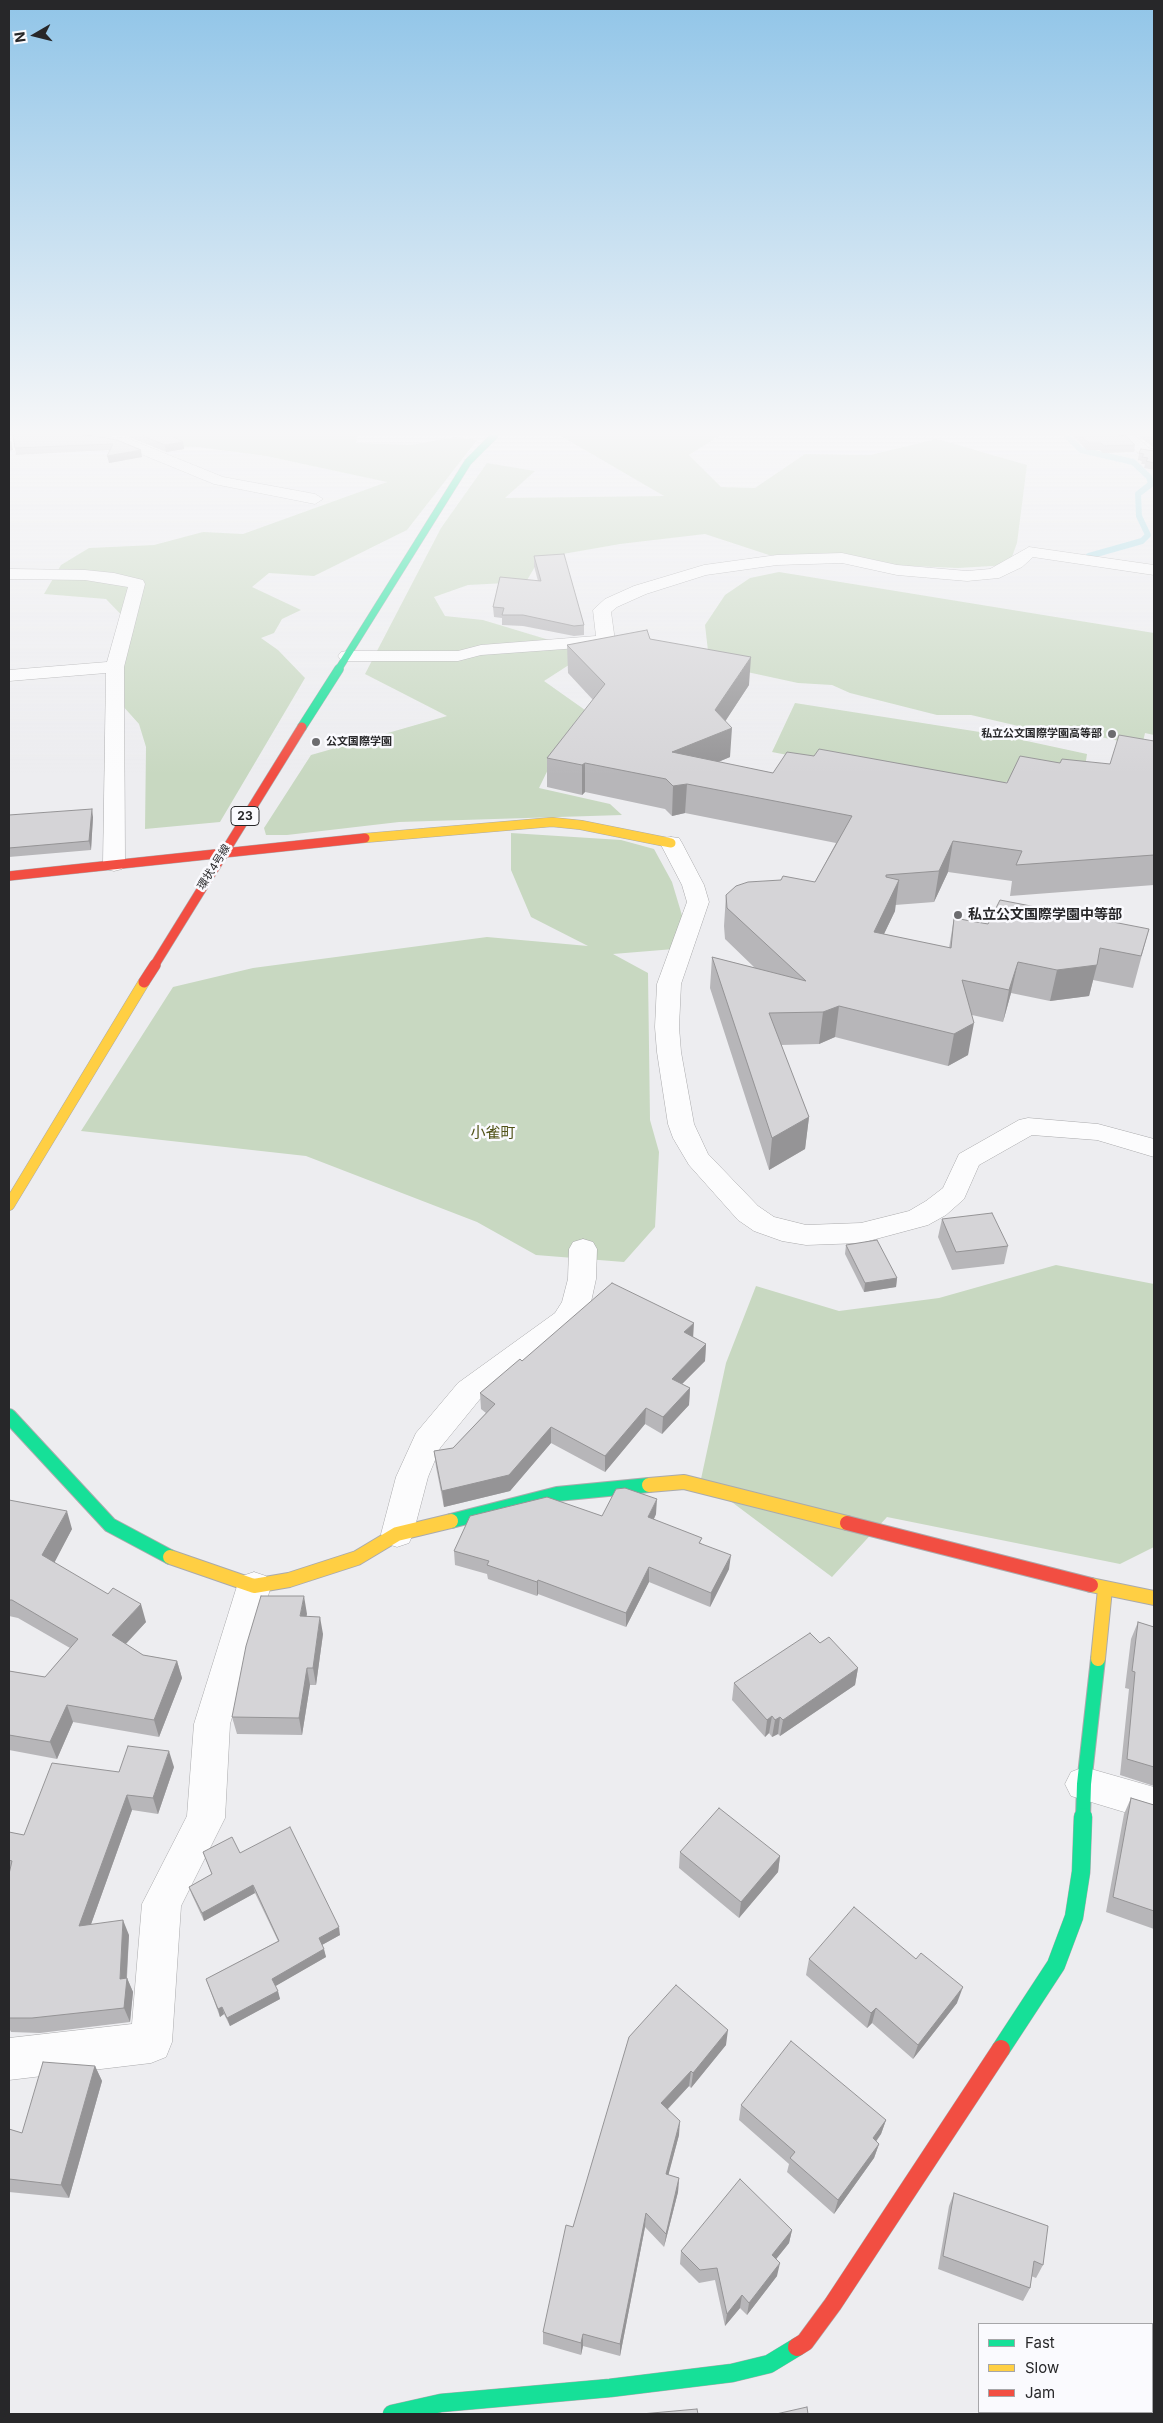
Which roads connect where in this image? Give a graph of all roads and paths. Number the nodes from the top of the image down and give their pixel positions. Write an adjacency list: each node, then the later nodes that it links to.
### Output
1 (414, 549): 4 (street, 環状4号線 / 23)
2 (1154, 570): 4 (street)
3 (9, 574): 5 (street)
4 (347, 656): 8 (street, 環状4号線 / 23)
5 (115, 667): 6 (street); 9 (street)
6 (9, 675)
7 (671, 843): 8 (street); 11 (street)
8 (223, 852): 9 (street); 12 (street, 環状4号線 / 23)
9 (114, 864): 10 (street)
10 (9, 876)
11 (1154, 1148)
12 (9, 1204)
13 (583, 1249): 15 (street)
14 (9, 1416): 16 (street)
15 (397, 1534): 16 (street); 17 (street)
16 (254, 1586): 21 (street)
17 (1105, 1589): 18 (street); 19 (street)
18 (1154, 1598)
19 (1084, 1784): 20 (street); 22 (street)
20 (1154, 1804)
21 (9, 2059)
22 (392, 2414)

